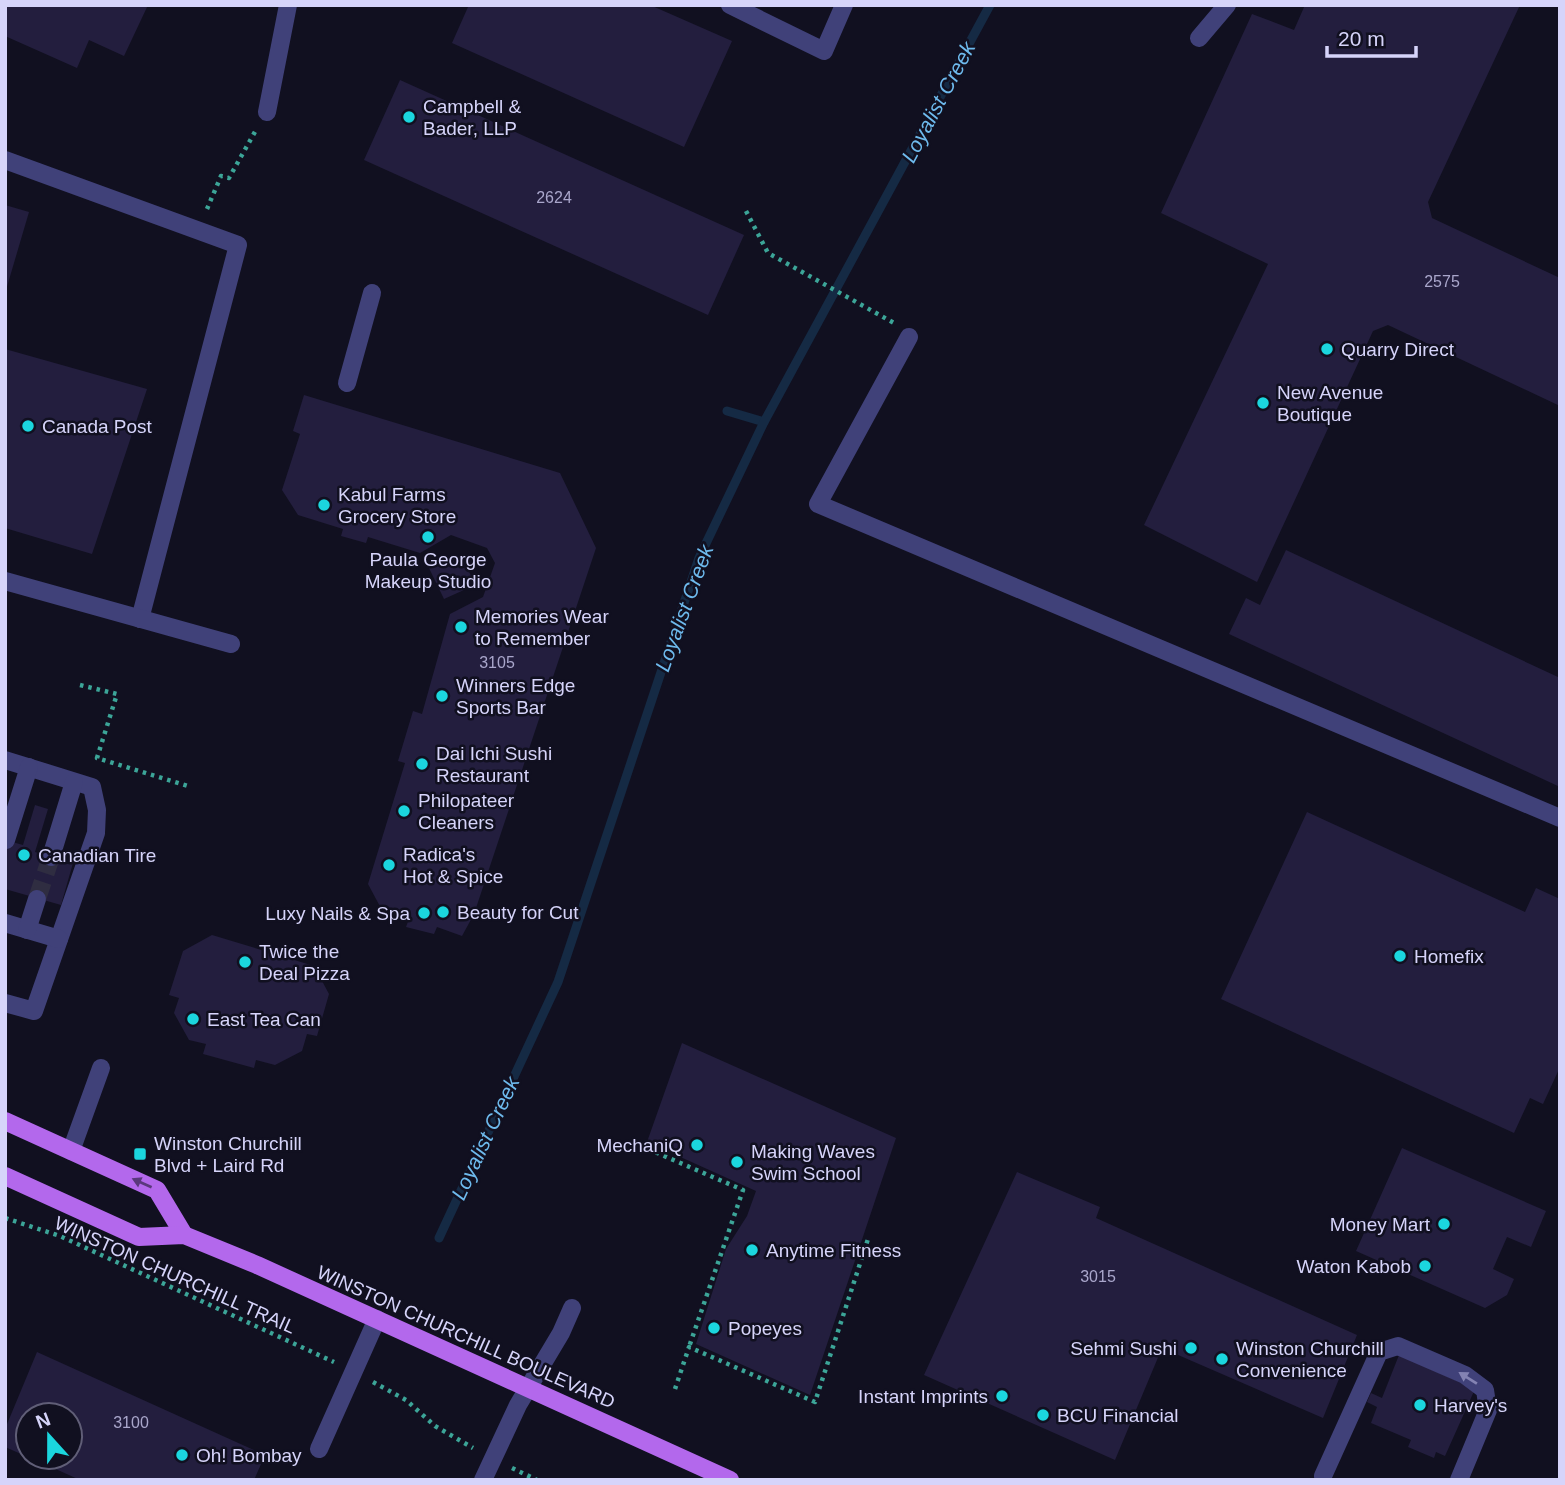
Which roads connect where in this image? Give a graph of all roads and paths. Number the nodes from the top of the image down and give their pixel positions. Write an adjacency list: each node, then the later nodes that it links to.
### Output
1 (288, 5): 6 (street)
2 (730, 5): 3 (street)
3 (844, 5)
4 (1227, 5): 5 (street)
5 (1199, 38)
6 (267, 112): 9 (path)
7 (5, 160): 9 (street)
8 (746, 211): 11 (path)
9 (200, 230): 15 (street)
10 (372, 293): 13 (street)
11 (893, 323)
12 (909, 337): 22 (street)
13 (346, 383)
14 (5, 581): 15 (street)
15 (139, 619): 16 (street)
16 (231, 644)
17 (80, 685): 21 (path)
18 (5, 760): 19 (street)
19 (29, 767): 20 (street); 23 (street)
20 (74, 782): 24 (street); 28 (street)
21 (188, 786)
22 (1560, 818)
23 (6, 840)
24 (51, 857)
25 (37, 899): 27 (street)
26 (5, 923): 27 (street)
27 (27, 930): 28 (street)
28 (59, 939): 29 (street)
29 (5, 1003)
30 (101, 1068): 33 (street)
31 (5, 1121): 33 (main road)
32 (648, 1149): 40 (path)
33 (71, 1151): 36 (main road, one-way to 33)
34 (5, 1176): 36 (main road, WINSTON CHURCHILL BOULEVARD)
35 (5, 1218): 41 (path, WINSTON CHURCHILL TRAIL)
36 (184, 1235): 39 (main road, WINSTON CHURCHILL BOULEVARD)
37 (868, 1239): 40 (path)
38 (572, 1308): 43 (street)
39 (377, 1319): 43 (main road, WINSTON CHURCHILL BOULEVARD); 45 (street)
40 (690, 1347): 44 (path)
41 (332, 1361)
42 (380, 1386): 46 (path)
43 (528, 1388): 49 (street); 51 (main road, WINSTON CHURCHILL BOULEVARD)
44 (675, 1389)
45 (319, 1449)
46 (480, 1452)
47 (515, 1469): 50 (path)
48 (1323, 1476): 52 (street, one-way to 48)
49 (483, 1480)
50 (537, 1480)
51 (730, 1480)
52 (1459, 1480)

